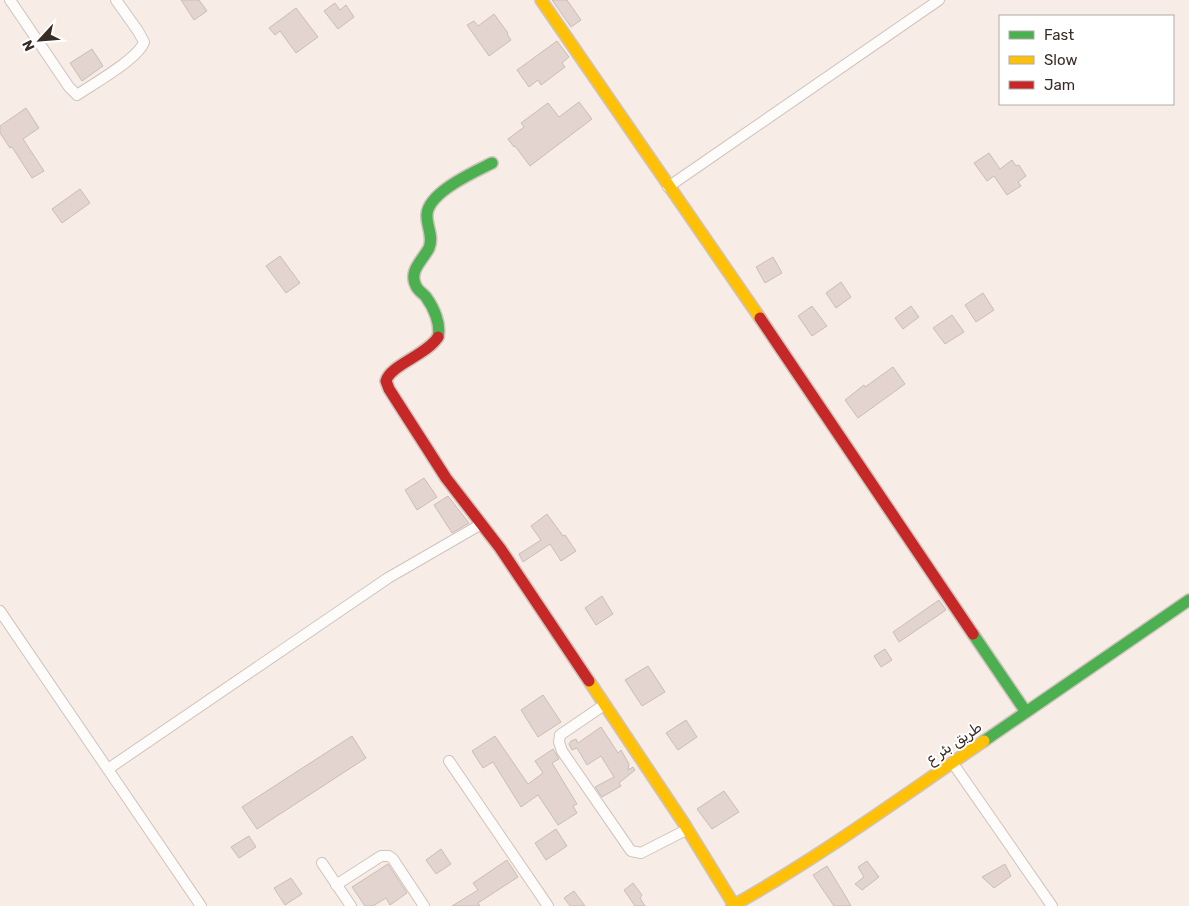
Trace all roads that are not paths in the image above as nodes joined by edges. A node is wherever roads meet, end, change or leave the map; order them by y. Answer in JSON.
{"nodes":[{"id":1,"x":10,"y":0,"type":"edge"},
{"id":2,"x":116,"y":0,"type":"edge"},
{"id":3,"x":541,"y":0,"type":"edge"},
{"id":4,"x":939,"y":0,"type":"edge"},
{"id":5,"x":492,"y":163,"type":"dead end"},
{"id":6,"x":668,"y":187,"type":"junction"},
{"id":7,"x":480,"y":522,"type":"junction"},
{"id":8,"x":1189,"y":600,"type":"edge"},
{"id":9,"x":0,"y":611,"type":"edge"},
{"id":10,"x":604,"y":706,"type":"junction"},
{"id":11,"x":1026,"y":712,"type":"junction"},
{"id":12,"x":450,"y":761,"type":"dead end"},
{"id":13,"x":952,"y":762,"type":"junction"},
{"id":14,"x":108,"y":769,"type":"junction"},
{"id":15,"x":688,"y":829,"type":"junction"},
{"id":16,"x":322,"y":863,"type":"dead end"},
{"id":17,"x":336,"y":884,"type":"junction"},
{"id":18,"x":733,"y":905,"type":"edge"},
{"id":19,"x":201,"y":906,"type":"edge"},
{"id":20,"x":351,"y":906,"type":"edge"},
{"id":21,"x":424,"y":906,"type":"edge"},
{"id":22,"x":548,"y":906,"type":"edge"},
{"id":23,"x":1052,"y":906,"type":"edge"}],
"edges":[{"from":1,"to":2,"type":"street"},
{"from":3,"to":6,"type":"street"},
{"from":4,"to":6,"type":"street"},
{"from":5,"to":7,"type":"street"},
{"from":6,"to":11,"type":"street"},
{"from":7,"to":10,"type":"street"},
{"from":7,"to":14,"type":"street"},
{"from":8,"to":11,"type":"street","name":"طريق بئر ع"},
{"from":9,"to":14,"type":"street"},
{"from":10,"to":15,"type":"street"},
{"from":10,"to":15,"type":"street"},
{"from":11,"to":13,"type":"street","name":"طريق بئر ع"},
{"from":12,"to":22,"type":"street"},
{"from":13,"to":18,"type":"street","name":"طريق بئر ع"},
{"from":13,"to":23,"type":"street"},
{"from":14,"to":19,"type":"street"},
{"from":15,"to":18,"type":"street"},
{"from":16,"to":17,"type":"street"},
{"from":17,"to":20,"type":"street"},
{"from":17,"to":21,"type":"street"}]}
